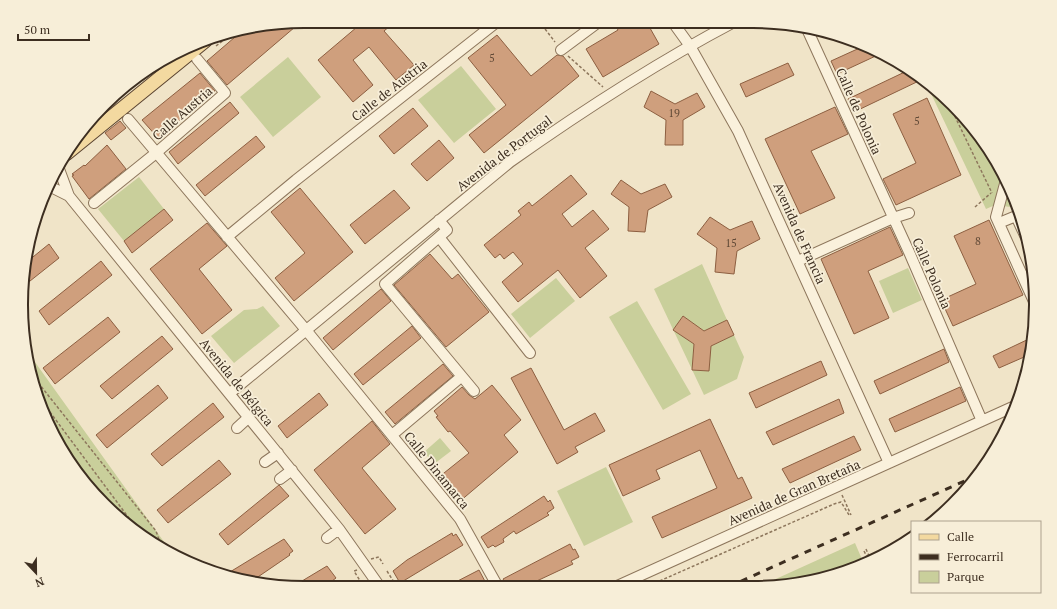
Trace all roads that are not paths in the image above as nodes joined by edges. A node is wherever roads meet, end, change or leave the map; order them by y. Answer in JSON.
{"nodes":[{"id":1,"x":489,"y":28,"type":"edge"},
{"id":2,"x":591,"y":28,"type":"edge"},
{"id":3,"x":676,"y":28,"type":"edge"},
{"id":4,"x":723,"y":28,"type":"edge"},
{"id":5,"x":809,"y":34,"type":"edge"},
{"id":6,"x":690,"y":46,"type":"junction"},
{"id":7,"x":561,"y":50,"type":"road end"},
{"id":8,"x":190,"y":53,"type":"edge"},
{"id":9,"x":197,"y":59,"type":"dead end"},
{"id":10,"x":128,"y":119,"type":"dead end"},
{"id":11,"x":81,"y":142,"type":"edge"},
{"id":12,"x":156,"y":153,"type":"junction"},
{"id":13,"x":61,"y":174,"type":"edge"},
{"id":14,"x":54,"y":188,"type":"edge"},
{"id":15,"x":1004,"y":190,"type":"edge"},
{"id":16,"x":69,"y":196,"type":"junction"},
{"id":17,"x":94,"y":203,"type":"dead end"},
{"id":18,"x":887,"y":204,"type":"joint"},
{"id":19,"x":909,"y":214,"type":"dead end"},
{"id":20,"x":1014,"y":216,"type":"edge"},
{"id":21,"x":893,"y":218,"type":"junction"},
{"id":22,"x":439,"y":220,"type":"junction"},
{"id":23,"x":998,"y":220,"type":"junction"},
{"id":24,"x":227,"y":237,"type":"junction"},
{"id":25,"x":439,"y":238,"type":"junction"},
{"id":26,"x":798,"y":261,"type":"junction"},
{"id":27,"x":1028,"y":288,"type":"edge"},
{"id":28,"x":306,"y":330,"type":"junction"},
{"id":29,"x":530,"y":353,"type":"dead end"},
{"id":30,"x":461,"y":377,"type":"junction"},
{"id":31,"x":474,"y":391,"type":"dead end"},
{"id":32,"x":230,"y":393,"type":"junction"},
{"id":33,"x":1008,"y":409,"type":"edge"},
{"id":34,"x":249,"y":417,"type":"junction"},
{"id":35,"x":982,"y":421,"type":"junction"},
{"id":36,"x":237,"y":428,"type":"dead end"},
{"id":37,"x":392,"y":435,"type":"junction"},
{"id":38,"x":278,"y":453,"type":"junction"},
{"id":39,"x":265,"y":462,"type":"dead end"},
{"id":40,"x":889,"y":463,"type":"junction"},
{"id":41,"x":292,"y":470,"type":"junction"},
{"id":42,"x":280,"y":480,"type":"dead end"},
{"id":43,"x":339,"y":528,"type":"junction"},
{"id":44,"x":327,"y":538,"type":"dead end"},
{"id":45,"x":376,"y":581,"type":"edge"},
{"id":46,"x":494,"y":581,"type":"edge"},
{"id":47,"x":628,"y":581,"type":"edge"}],
"edges":[{"from":1,"to":24,"type":"street","name":"Calle de Austria"},
{"from":2,"to":7,"type":"street"},
{"from":3,"to":6,"type":"street","name":"Avenida de Francia"},
{"from":4,"to":6,"type":"street","name":"Avenida de Portugal"},
{"from":5,"to":18,"type":"street","name":"Calle de Polonia"},
{"from":6,"to":22,"type":"street","name":"Avenida de Portugal"},
{"from":6,"to":26,"type":"street","name":"Avenida de Francia"},
{"from":8,"to":11,"type":"main road"},
{"from":9,"to":12,"type":"street","name":"Calle Austria"},
{"from":10,"to":12,"type":"street"},
{"from":12,"to":17,"type":"street","name":"Calle Austria"},
{"from":12,"to":24,"type":"street"},
{"from":13,"to":16,"type":"street"},
{"from":14,"to":16,"type":"street"},
{"from":15,"to":23,"type":"street"},
{"from":16,"to":32,"type":"street","name":"Avenida de Bélgica"},
{"from":18,"to":21,"type":"street","name":"Calle Polonia"},
{"from":19,"to":21,"type":"street"},
{"from":20,"to":23,"type":"street"},
{"from":21,"to":26,"type":"street"},
{"from":21,"to":35,"type":"street","name":"Calle Polonia"},
{"from":22,"to":25,"type":"street"},
{"from":22,"to":28,"type":"street","name":"Avenida de Portugal"},
{"from":23,"to":27,"type":"street"},
{"from":24,"to":28,"type":"street"},
{"from":25,"to":29,"type":"street"},
{"from":25,"to":30,"type":"street"},
{"from":26,"to":40,"type":"street","name":"Avenida de Francia"},
{"from":28,"to":32,"type":"street","name":"Avenida de Portugal"},
{"from":28,"to":37,"type":"street"},
{"from":30,"to":31,"type":"street"},
{"from":30,"to":37,"type":"street","name":"Calle Dinamarca"},
{"from":32,"to":34,"type":"street","name":"Avenida de Bélgica"},
{"from":33,"to":35,"type":"street","name":"Avenida de Gran Bretaña"},
{"from":34,"to":36,"type":"street"},
{"from":34,"to":38,"type":"street","name":"Avenida de Bélgica"},
{"from":35,"to":40,"type":"street","name":"Avenida de Gran Bretaña"},
{"from":37,"to":46,"type":"street","name":"Calle Dinamarca"},
{"from":38,"to":39,"type":"street"},
{"from":38,"to":41,"type":"street","name":"Avenida de Bélgica"},
{"from":40,"to":47,"type":"street","name":"Avenida de Gran Bretaña"},
{"from":41,"to":42,"type":"street"},
{"from":41,"to":43,"type":"street","name":"Avenida de Bélgica"},
{"from":43,"to":44,"type":"street"},
{"from":43,"to":45,"type":"street","name":"Avenida de Bélgica"}]}
